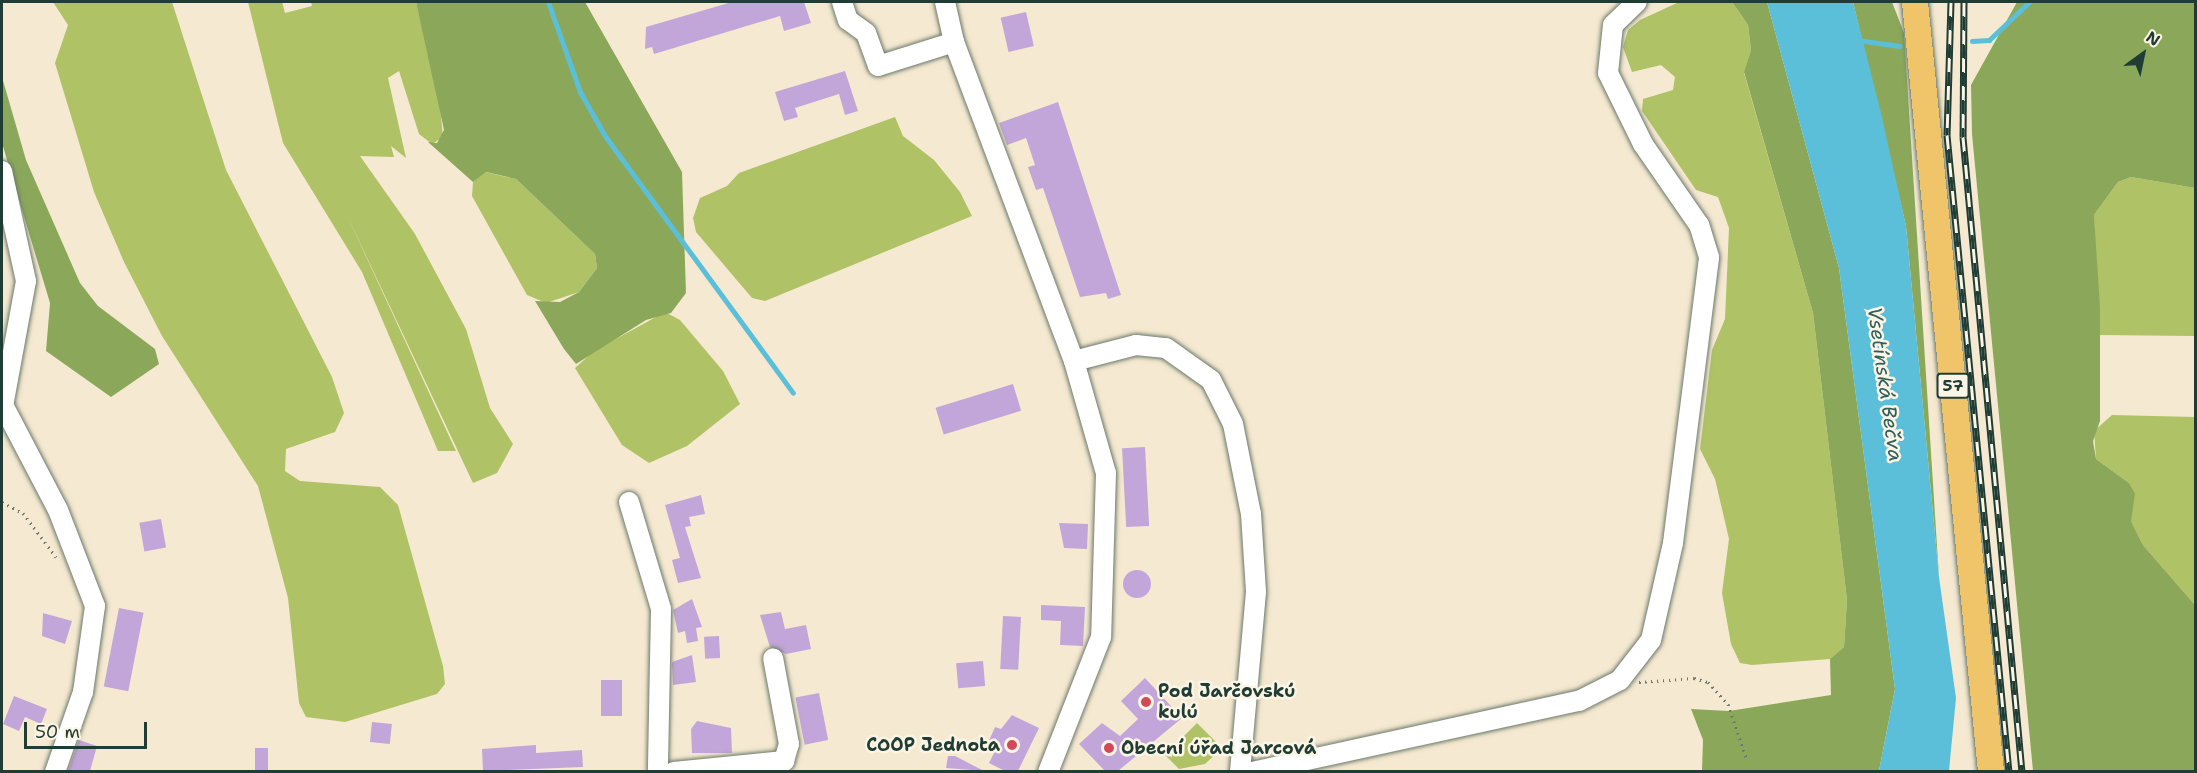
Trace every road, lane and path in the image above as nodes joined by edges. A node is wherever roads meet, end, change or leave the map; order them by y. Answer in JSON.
{"nodes":[{"id":1,"x":842,"y":2,"type":"edge"},
{"id":2,"x":945,"y":2,"type":"edge"},
{"id":3,"x":1637,"y":2,"type":"edge"},
{"id":4,"x":1915,"y":2,"type":"edge"},
{"id":5,"x":954,"y":42,"type":"junction"},
{"id":6,"x":2,"y":171,"type":"edge"},
{"id":7,"x":1074,"y":360,"type":"junction"},
{"id":8,"x":2,"y":404,"type":"edge"},
{"id":9,"x":2,"y":502,"type":"edge"},
{"id":10,"x":629,"y":502,"type":"dead end"},
{"id":11,"x":87,"y":576,"type":"junction"},
{"id":12,"x":773,"y":658,"type":"dead end"},
{"id":13,"x":1620,"y":680,"type":"junction"},
{"id":14,"x":1748,"y":760,"type":"dead end"},
{"id":15,"x":55,"y":771,"type":"edge"},
{"id":16,"x":658,"y":771,"type":"edge"},
{"id":17,"x":674,"y":771,"type":"edge"},
{"id":18,"x":1048,"y":771,"type":"edge"},
{"id":19,"x":1240,"y":771,"type":"edge"},
{"id":20,"x":1252,"y":771,"type":"edge"},
{"id":21,"x":1990,"y":771,"type":"edge"}],
"edges":[{"from":1,"to":5,"type":"street"},
{"from":2,"to":5,"type":"street"},
{"from":3,"to":13,"type":"street"},
{"from":4,"to":21,"type":"main road","number":"57"},
{"from":5,"to":7,"type":"street"},
{"from":6,"to":8,"type":"street"},
{"from":7,"to":18,"type":"street"},
{"from":7,"to":19,"type":"street"},
{"from":8,"to":11,"type":"street"},
{"from":9,"to":11,"type":"path"},
{"from":10,"to":16,"type":"street"},
{"from":11,"to":15,"type":"street"},
{"from":12,"to":17,"type":"street"},
{"from":13,"to":14,"type":"path"},
{"from":13,"to":20,"type":"street"}]}
